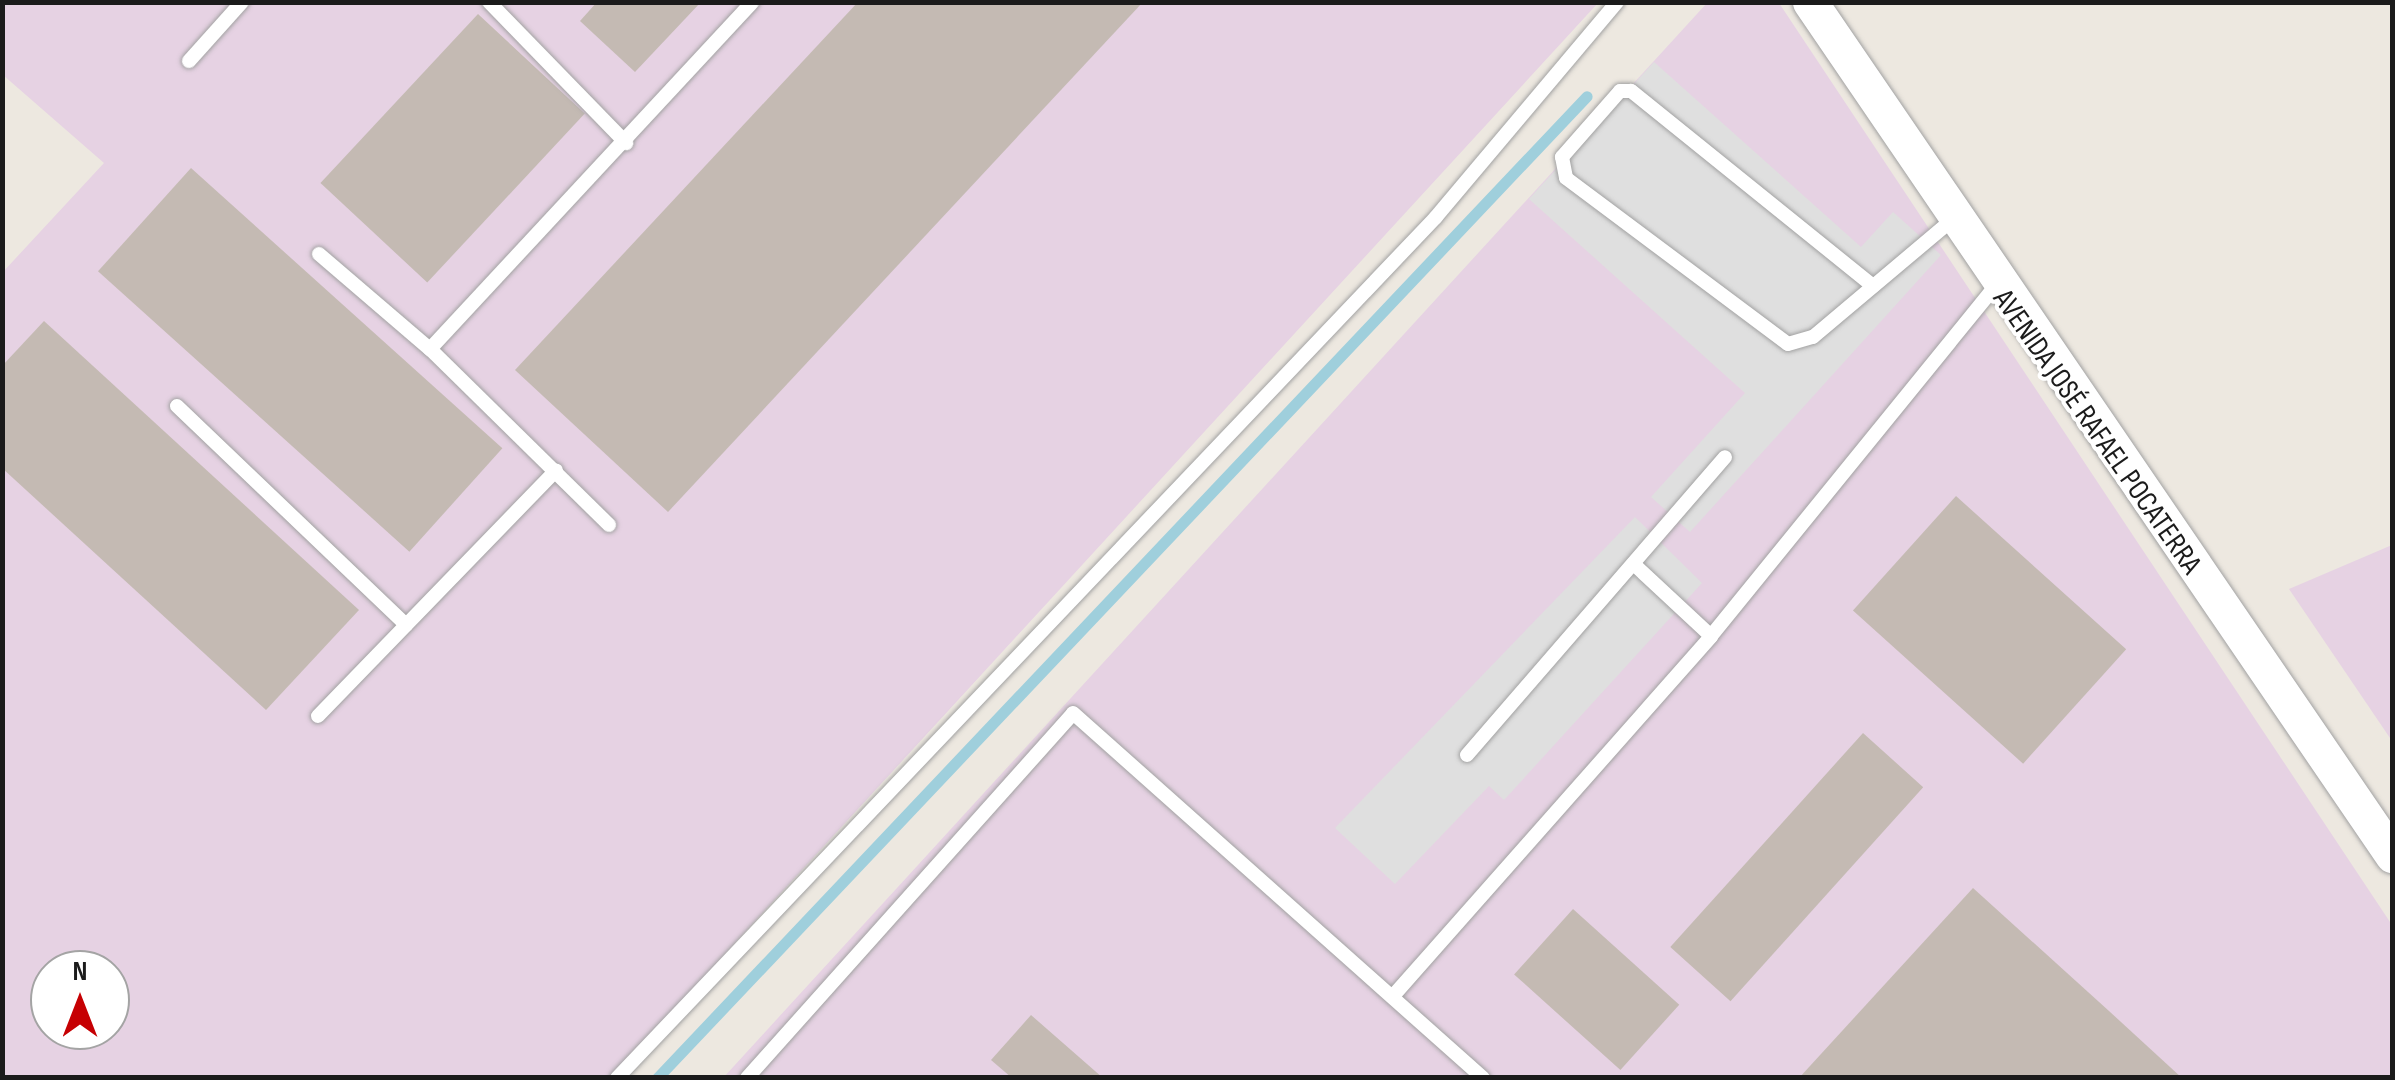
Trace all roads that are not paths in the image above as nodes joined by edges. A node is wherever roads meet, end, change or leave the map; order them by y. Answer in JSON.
{"nodes":[{"id":1,"x":242,"y":2,"type":"edge"},
{"id":2,"x":489,"y":2,"type":"edge"},
{"id":3,"x":752,"y":2,"type":"edge"},
{"id":4,"x":1617,"y":2,"type":"edge"},
{"id":5,"x":1810,"y":2,"type":"edge"},
{"id":6,"x":189,"y":61,"type":"dead end"},
{"id":7,"x":626,"y":143,"type":"junction"},
{"id":8,"x":1953,"y":218,"type":"junction"},
{"id":9,"x":319,"y":254,"type":"dead end"},
{"id":10,"x":1873,"y":286,"type":"junction"},
{"id":11,"x":1995,"y":286,"type":"junction"},
{"id":12,"x":430,"y":348,"type":"junction"},
{"id":13,"x":177,"y":406,"type":"dead end"},
{"id":14,"x":1726,"y":457,"type":"dead end"},
{"id":15,"x":556,"y":470,"type":"junction"},
{"id":16,"x":609,"y":525,"type":"dead end"},
{"id":17,"x":1638,"y":568,"type":"junction"},
{"id":18,"x":406,"y":625,"type":"junction"},
{"id":19,"x":1711,"y":636,"type":"junction"},
{"id":20,"x":318,"y":716,"type":"dead end"},
{"id":21,"x":1467,"y":755,"type":"dead end"},
{"id":22,"x":2392,"y":855,"type":"edge"},
{"id":23,"x":1392,"y":996,"type":"junction"},
{"id":24,"x":617,"y":1078,"type":"edge"},
{"id":25,"x":747,"y":1078,"type":"edge"},
{"id":26,"x":1482,"y":1078,"type":"edge"}],
"edges":[{"from":1,"to":6,"type":"lane"},
{"from":2,"to":7,"type":"lane"},
{"from":3,"to":7,"type":"lane"},
{"from":4,"to":24,"type":"lane"},
{"from":5,"to":8,"type":"street","name":"AVENIDA JOSÉ RAFAEL POCATERRA"},
{"from":7,"to":12,"type":"lane"},
{"from":8,"to":10,"type":"lane"},
{"from":8,"to":11,"type":"street","name":"AVENIDA JOSÉ RAFAEL POCATERRA"},
{"from":9,"to":12,"type":"lane"},
{"from":10,"to":10,"type":"lane"},
{"from":11,"to":19,"type":"lane"},
{"from":11,"to":22,"type":"street","name":"AVENIDA JOSÉ RAFAEL POCATERRA"},
{"from":12,"to":15,"type":"lane"},
{"from":13,"to":18,"type":"lane"},
{"from":14,"to":17,"type":"lane"},
{"from":15,"to":16,"type":"lane"},
{"from":15,"to":18,"type":"lane"},
{"from":17,"to":19,"type":"lane"},
{"from":17,"to":21,"type":"lane"},
{"from":18,"to":20,"type":"lane"},
{"from":19,"to":23,"type":"lane"},
{"from":23,"to":25,"type":"lane"},
{"from":23,"to":26,"type":"lane"}]}
